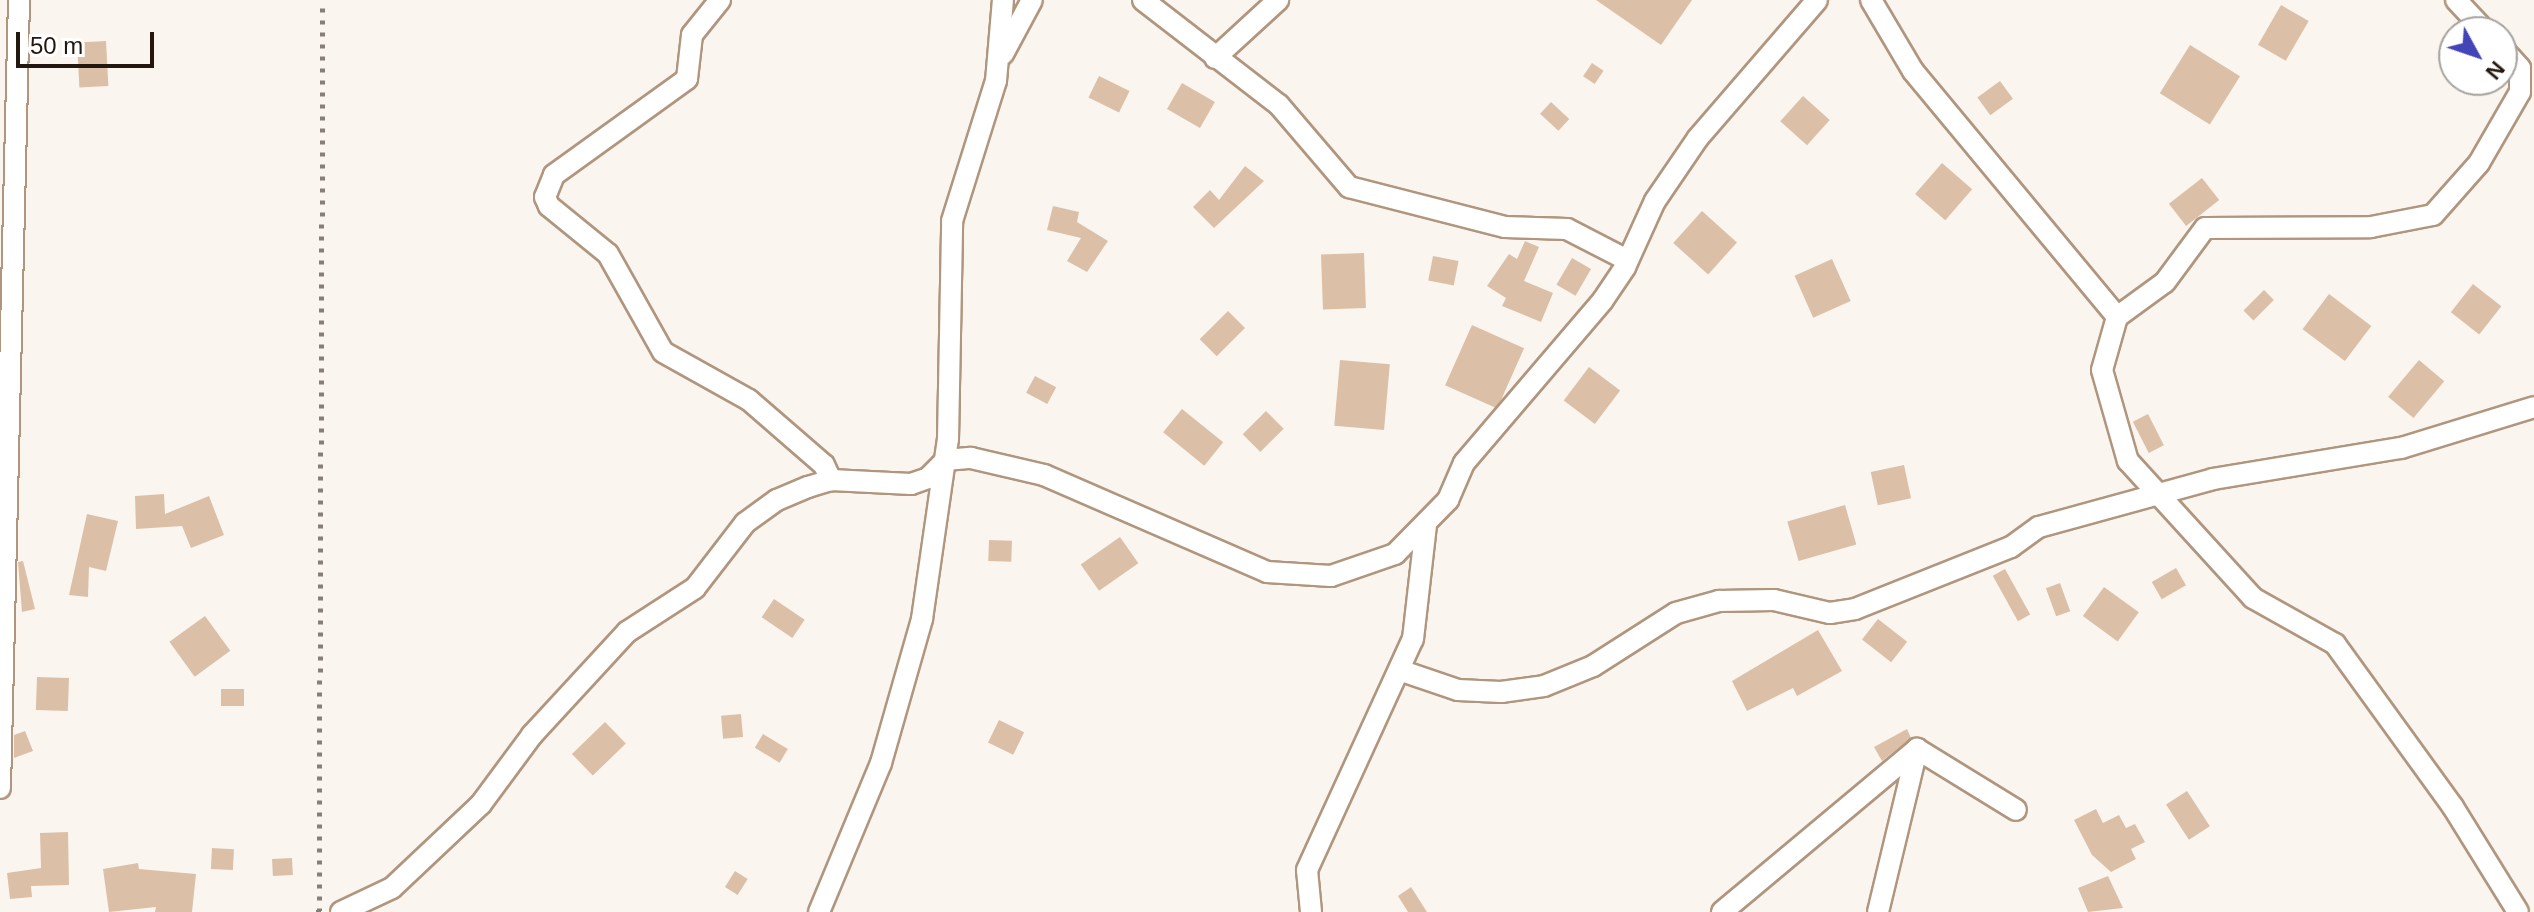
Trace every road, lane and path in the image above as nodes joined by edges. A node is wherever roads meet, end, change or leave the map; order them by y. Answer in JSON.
{"nodes":[{"id":1,"x":720,"y":0,"type":"edge"},
{"id":2,"x":1003,"y":0,"type":"edge"},
{"id":3,"x":1032,"y":0,"type":"edge"},
{"id":4,"x":1143,"y":0,"type":"edge"},
{"id":5,"x":1278,"y":0,"type":"edge"},
{"id":6,"x":1817,"y":0,"type":"edge"},
{"id":7,"x":1871,"y":0,"type":"edge"},
{"id":8,"x":2456,"y":0,"type":"edge"},
{"id":9,"x":18,"y":10,"type":"edge"},
{"id":10,"x":2471,"y":16,"type":"edge"},
{"id":11,"x":0,"y":33,"type":"edge"},
{"id":12,"x":1001,"y":58,"type":"junction"},
{"id":13,"x":1215,"y":58,"type":"junction"},
{"id":14,"x":2518,"y":66,"type":"edge"},
{"id":15,"x":2518,"y":95,"type":"edge"},
{"id":16,"x":2518,"y":96,"type":"edge"},
{"id":17,"x":1627,"y":260,"type":"junction"},
{"id":18,"x":2117,"y":317,"type":"junction"},
{"id":19,"x":2534,"y":407,"type":"edge"},
{"id":20,"x":946,"y":460,"type":"junction"},
{"id":21,"x":831,"y":480,"type":"junction"},
{"id":22,"x":2155,"y":497,"type":"junction"},
{"id":23,"x":1426,"y":525,"type":"junction"},
{"id":24,"x":1402,"y":671,"type":"junction"},
{"id":25,"x":1917,"y":749,"type":"junction"},
{"id":26,"x":0,"y":788,"type":"edge"},
{"id":27,"x":2016,"y":810,"type":"dead end"},
{"id":28,"x":341,"y":912,"type":"edge"},
{"id":29,"x":819,"y":912,"type":"edge"},
{"id":30,"x":1311,"y":912,"type":"edge"},
{"id":31,"x":1722,"y":912,"type":"edge"},
{"id":32,"x":1878,"y":912,"type":"edge"},
{"id":33,"x":2518,"y":912,"type":"edge"}],
"edges":[{"from":1,"to":21,"type":"street"},
{"from":2,"to":12,"type":"street"},
{"from":3,"to":12,"type":"street"},
{"from":4,"to":13,"type":"street"},
{"from":5,"to":13,"type":"street"},
{"from":6,"to":17,"type":"street"},
{"from":7,"to":18,"type":"street"},
{"from":8,"to":10,"type":"street"},
{"from":9,"to":11,"type":"street"},
{"from":9,"to":26,"type":"street"},
{"from":12,"to":20,"type":"street"},
{"from":13,"to":17,"type":"street"},
{"from":14,"to":15,"type":"street"},
{"from":16,"to":18,"type":"street"},
{"from":17,"to":23,"type":"street"},
{"from":18,"to":22,"type":"street"},
{"from":19,"to":22,"type":"street"},
{"from":20,"to":21,"type":"street"},
{"from":20,"to":23,"type":"street"},
{"from":20,"to":29,"type":"street"},
{"from":21,"to":28,"type":"street"},
{"from":22,"to":24,"type":"street"},
{"from":22,"to":33,"type":"street"},
{"from":23,"to":24,"type":"street"},
{"from":24,"to":30,"type":"street"},
{"from":25,"to":27,"type":"street"},
{"from":25,"to":31,"type":"street"},
{"from":25,"to":32,"type":"street"}]}
